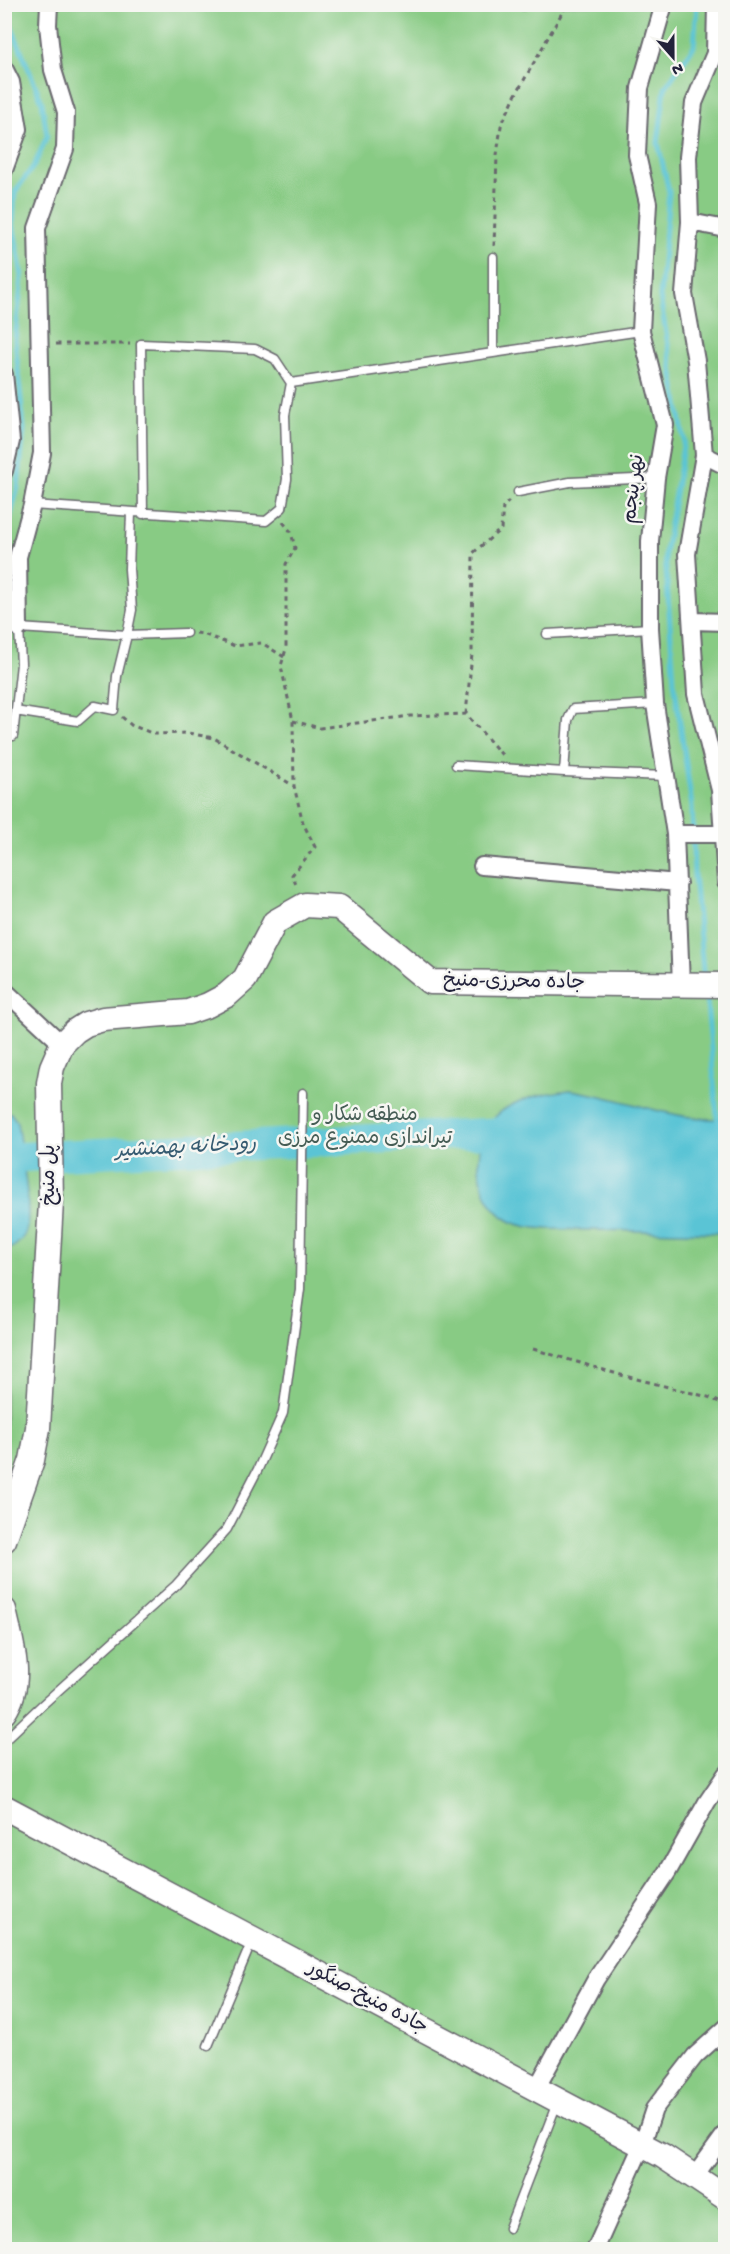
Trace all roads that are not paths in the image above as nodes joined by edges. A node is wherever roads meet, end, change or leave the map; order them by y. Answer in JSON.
{"nodes":[{"id":1,"x":49,"y":4,"type":"edge"},
{"id":2,"x":536,"y":4,"type":"edge"},
{"id":3,"x":716,"y":4,"type":"edge"},
{"id":4,"x":663,"y":5,"type":"edge"},
{"id":5,"x":522,"y":6,"type":"dead end"},
{"id":6,"x":4,"y":68,"type":"edge"},
{"id":7,"x":4,"y":170,"type":"edge"},
{"id":8,"x":690,"y":222,"type":"junction"},
{"id":9,"x":726,"y":229,"type":"edge"},
{"id":10,"x":493,"y":256,"type":"road end"},
{"id":11,"x":641,"y":331,"type":"junction"},
{"id":12,"x":493,"y":353,"type":"junction"},
{"id":13,"x":4,"y":374,"type":"edge"},
{"id":14,"x":291,"y":383,"type":"junction"},
{"id":15,"x":704,"y":455,"type":"junction"},
{"id":16,"x":726,"y":466,"type":"edge"},
{"id":17,"x":4,"y":471,"type":"edge"},
{"id":18,"x":656,"y":478,"type":"junction"},
{"id":19,"x":518,"y":492,"type":"road end"},
{"id":20,"x":32,"y":505,"type":"junction"},
{"id":21,"x":131,"y":513,"type":"junction"},
{"id":22,"x":143,"y":514,"type":"junction"},
{"id":23,"x":692,"y":621,"type":"junction"},
{"id":24,"x":726,"y":622,"type":"edge"},
{"id":25,"x":19,"y":628,"type":"junction"},
{"id":26,"x":650,"y":628,"type":"junction"},
{"id":27,"x":186,"y":633,"type":"road end"},
{"id":28,"x":547,"y":634,"type":"dead end"},
{"id":29,"x":127,"y":635,"type":"junction"},
{"id":30,"x":655,"y":704,"type":"junction"},
{"id":31,"x":15,"y":711,"type":"junction"},
{"id":32,"x":13,"y":736,"type":"road end"},
{"id":33,"x":456,"y":765,"type":"dead end"},
{"id":34,"x":564,"y":772,"type":"junction"},
{"id":35,"x":666,"y":776,"type":"junction"},
{"id":36,"x":679,"y":834,"type":"junction"},
{"id":37,"x":724,"y":834,"type":"edge"},
{"id":38,"x":482,"y":866,"type":"dead end"},
{"id":39,"x":726,"y":882,"type":"edge"},
{"id":40,"x":678,"y":884,"type":"junction"},
{"id":41,"x":686,"y":985,"type":"junction"},
{"id":42,"x":722,"y":985,"type":"edge"},
{"id":43,"x":4,"y":990,"type":"edge"},
{"id":44,"x":62,"y":1044,"type":"junction"},
{"id":45,"x":303,"y":1093,"type":"dead end"},
{"id":46,"x":4,"y":1540,"type":"edge"},
{"id":47,"x":4,"y":1610,"type":"edge"},
{"id":48,"x":4,"y":1712,"type":"edge"},
{"id":49,"x":4,"y":1740,"type":"edge"},
{"id":50,"x":726,"y":1774,"type":"edge"},
{"id":51,"x":4,"y":1807,"type":"edge"},
{"id":52,"x":253,"y":1939,"type":"junction"},
{"id":53,"x":726,"y":2028,"type":"edge"},
{"id":54,"x":208,"y":2046,"type":"dead end"},
{"id":55,"x":536,"y":2089,"type":"junction"},
{"id":56,"x":558,"y":2101,"type":"junction"},
{"id":57,"x":726,"y":2133,"type":"edge"},
{"id":58,"x":642,"y":2145,"type":"junction"},
{"id":59,"x":694,"y":2177,"type":"junction"},
{"id":60,"x":726,"y":2198,"type":"edge"},
{"id":61,"x":509,"y":2228,"type":"dead end"},
{"id":62,"x":595,"y":2250,"type":"edge"}],
"edges":[{"from":1,"to":20,"type":"street"},
{"from":2,"to":5,"type":"lane"},
{"from":3,"to":8,"type":"street"},
{"from":4,"to":11,"type":"street","name":"نهر پنجم"},
{"from":6,"to":7,"type":"street"},
{"from":8,"to":9,"type":"street"},
{"from":8,"to":15,"type":"street"},
{"from":10,"to":12,"type":"lane"},
{"from":11,"to":12,"type":"lane"},
{"from":11,"to":18,"type":"street","name":"نهر پنجم"},
{"from":12,"to":14,"type":"lane"},
{"from":13,"to":17,"type":"street"},
{"from":14,"to":22,"type":"lane"},
{"from":14,"to":22,"type":"lane"},
{"from":15,"to":16,"type":"street"},
{"from":15,"to":23,"type":"street"},
{"from":18,"to":19,"type":"lane"},
{"from":18,"to":26,"type":"street","name":"نهر پنجم"},
{"from":20,"to":21,"type":"lane"},
{"from":20,"to":25,"type":"street"},
{"from":21,"to":22,"type":"lane"},
{"from":21,"to":29,"type":"lane"},
{"from":23,"to":24,"type":"street"},
{"from":23,"to":37,"type":"street"},
{"from":25,"to":29,"type":"lane"},
{"from":25,"to":31,"type":"lane"},
{"from":26,"to":28,"type":"lane"},
{"from":26,"to":30,"type":"street","name":"نهر پنجم"},
{"from":27,"to":29,"type":"lane"},
{"from":29,"to":31,"type":"lane"},
{"from":30,"to":34,"type":"lane"},
{"from":30,"to":35,"type":"street","name":"نهر پنجم"},
{"from":31,"to":32,"type":"lane"},
{"from":33,"to":34,"type":"lane"},
{"from":34,"to":35,"type":"lane"},
{"from":35,"to":36,"type":"street","name":"نهر پنجم"},
{"from":36,"to":37,"type":"street"},
{"from":36,"to":40,"type":"street","name":"نهر پنجم"},
{"from":37,"to":39,"type":"street"},
{"from":38,"to":40,"type":"street"},
{"from":40,"to":41,"type":"street","name":"نهر پنجم"},
{"from":41,"to":42,"type":"main road","name":"جاده محرزی-منیخ"},
{"from":41,"to":44,"type":"main road","name":"جاده محرزی-منیخ"},
{"from":43,"to":44,"type":"street"},
{"from":44,"to":46,"type":"main road","name":"پل منیخ"},
{"from":45,"to":49,"type":"lane"},
{"from":47,"to":48,"type":"main road"},
{"from":50,"to":55,"type":"street"},
{"from":51,"to":52,"type":"main road","name":"جاده منیخ-صنگور"},
{"from":52,"to":54,"type":"lane"},
{"from":52,"to":55,"type":"main road","name":"جاده منیخ-صنگور"},
{"from":53,"to":58,"type":"street"},
{"from":55,"to":56,"type":"main road","name":"جاده منیخ-صنگور"},
{"from":56,"to":58,"type":"main road","name":"جاده منیخ-صنگور"},
{"from":56,"to":61,"type":"lane"},
{"from":57,"to":59,"type":"street"},
{"from":58,"to":59,"type":"main road","name":"جاده منیخ-صنگور"},
{"from":58,"to":62,"type":"street"},
{"from":59,"to":60,"type":"main road","name":"جاده منیخ-صنگور"}]}
